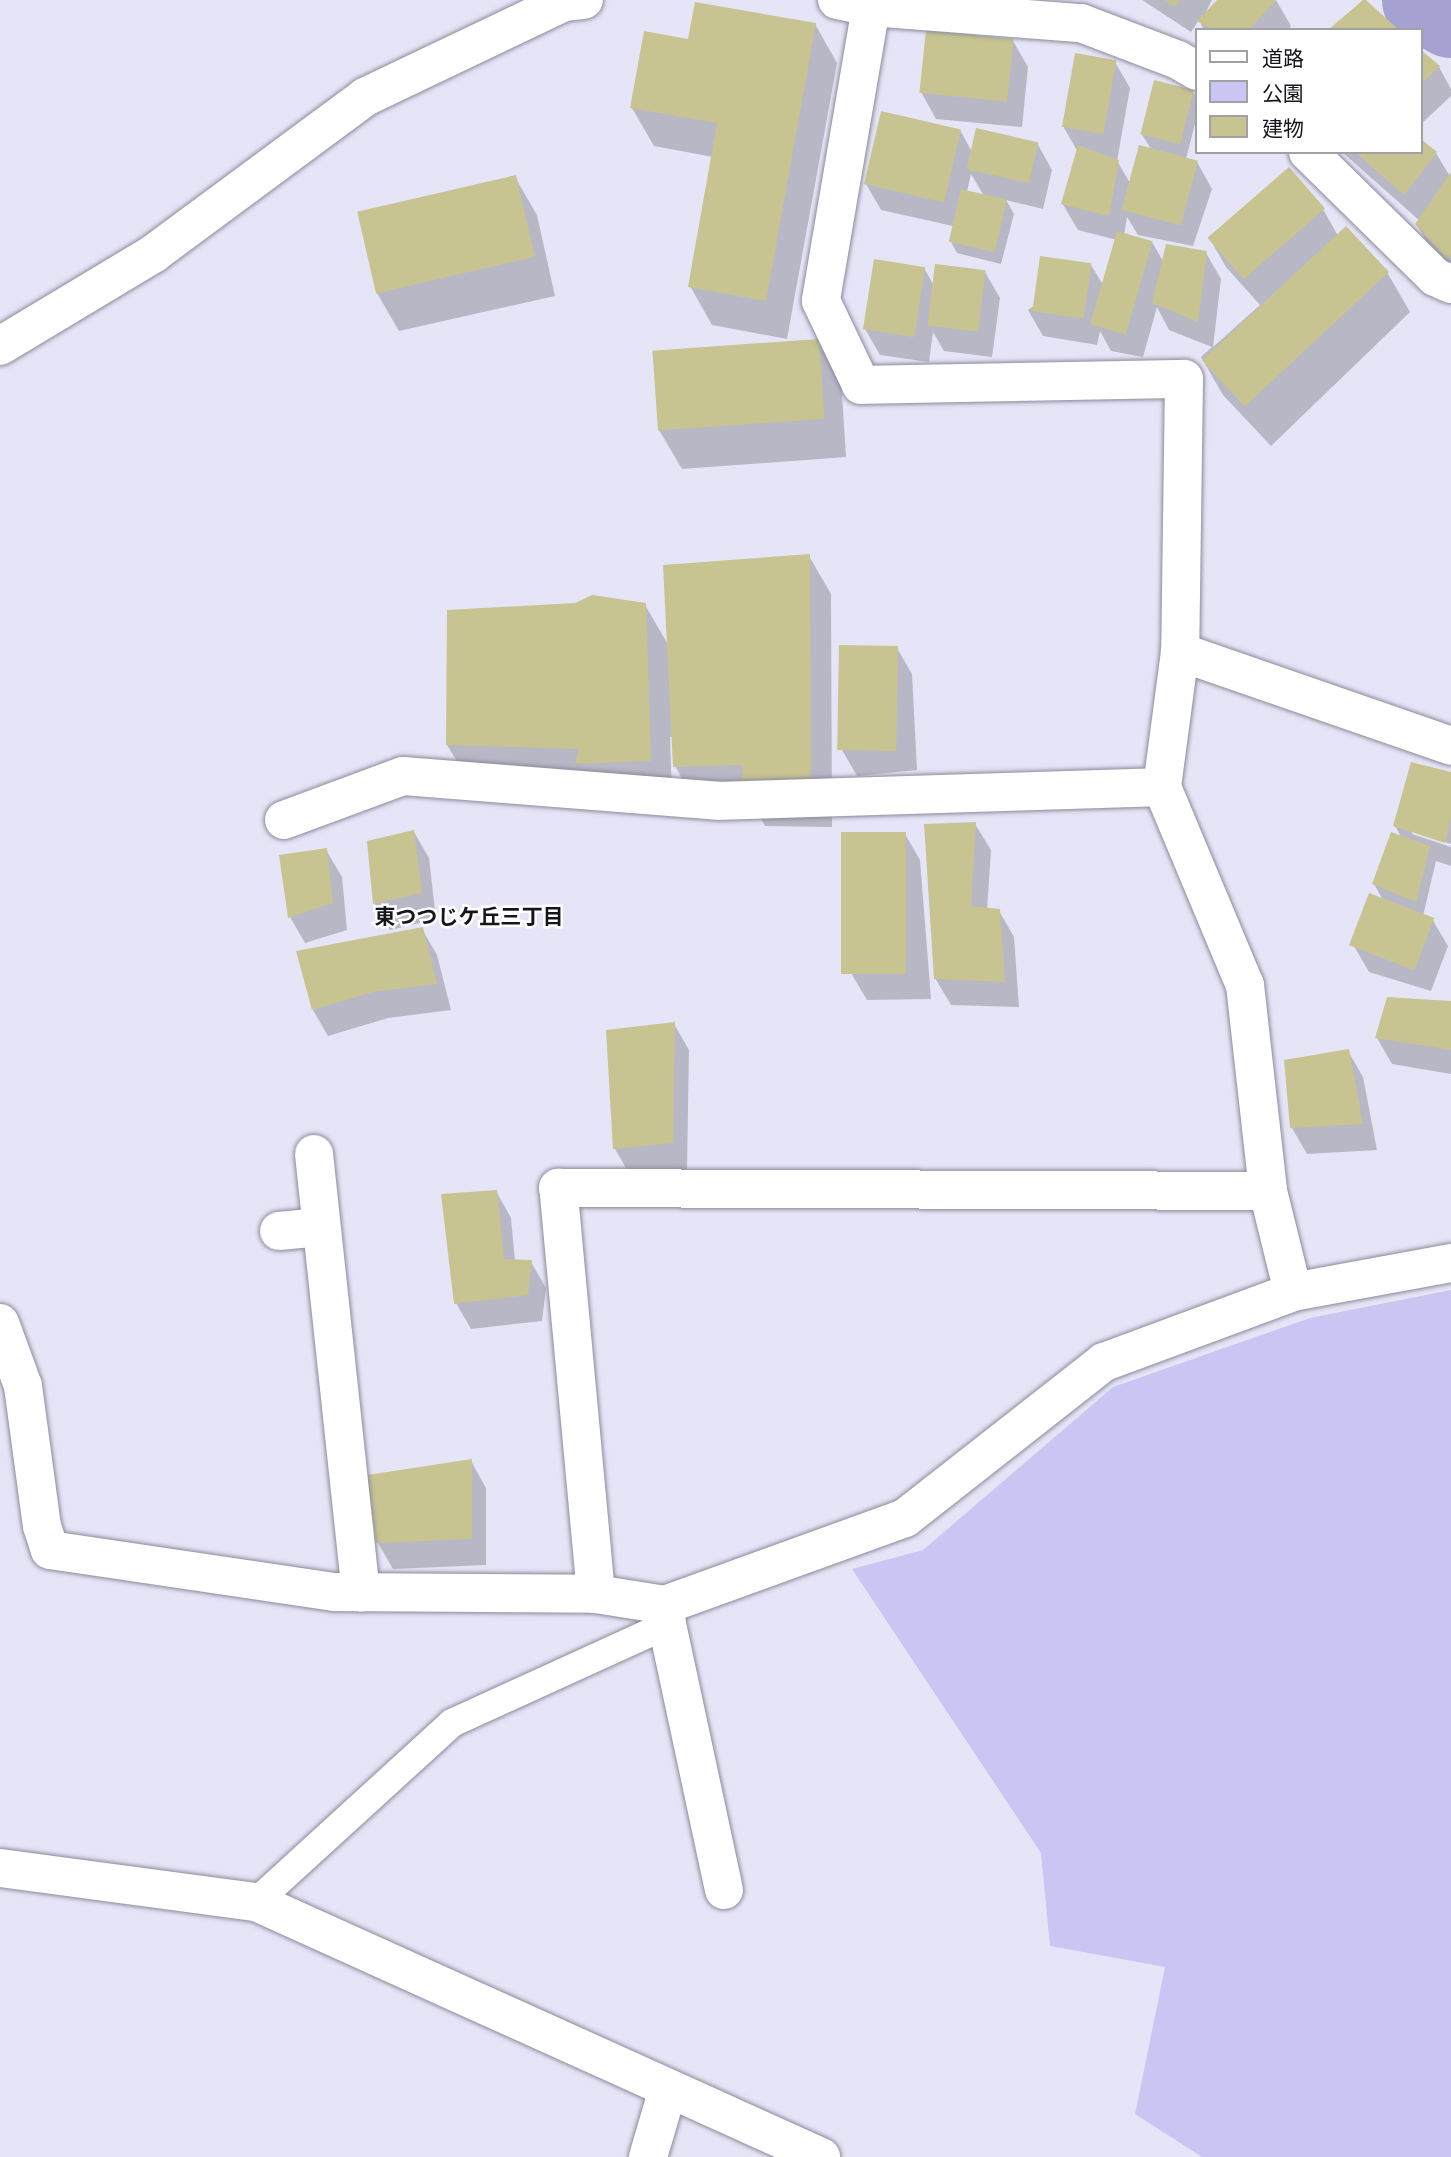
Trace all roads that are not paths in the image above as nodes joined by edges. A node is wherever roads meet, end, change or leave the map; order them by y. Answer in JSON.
{"nodes":[{"id":1,"x":584,"y":0,"type":"edge"},
{"id":2,"x":854,"y":4,"type":"edge"},
{"id":3,"x":1196,"y":70,"type":"edge"},
{"id":4,"x":1310,"y":154,"type":"edge"},
{"id":5,"x":1451,"y":285,"type":"edge"},
{"id":6,"x":0,"y":346,"type":"edge"},
{"id":7,"x":1180,"y":652,"type":"junction"},
{"id":8,"x":1451,"y":746,"type":"edge"},
{"id":9,"x":1163,"y":787,"type":"junction"},
{"id":10,"x":284,"y":821,"type":"dead end"},
{"id":11,"x":314,"y":1154,"type":"dead end"},
{"id":12,"x":1268,"y":1191,"type":"junction"},
{"id":13,"x":321,"y":1227,"type":"junction"},
{"id":14,"x":279,"y":1231,"type":"dead end"},
{"id":15,"x":1451,"y":1263,"type":"edge"},
{"id":16,"x":1293,"y":1292,"type":"junction"},
{"id":17,"x":0,"y":1323,"type":"edge"},
{"id":18,"x":361,"y":1592,"type":"junction"},
{"id":19,"x":596,"y":1594,"type":"junction"},
{"id":20,"x":666,"y":1615,"type":"junction"},
{"id":21,"x":0,"y":1868,"type":"edge"},
{"id":22,"x":724,"y":1890,"type":"dead end"},
{"id":23,"x":256,"y":1902,"type":"junction"},
{"id":24,"x":668,"y":2090,"type":"junction"},
{"id":25,"x":648,"y":2157,"type":"edge"},
{"id":26,"x":821,"y":2157,"type":"edge"}],
"edges":[{"from":1,"to":6,"type":"street"},
{"from":2,"to":3,"type":"street"},
{"from":2,"to":7,"type":"street"},
{"from":4,"to":5,"type":"street"},
{"from":7,"to":8,"type":"street"},
{"from":7,"to":9,"type":"street"},
{"from":9,"to":10,"type":"street"},
{"from":9,"to":12,"type":"street"},
{"from":11,"to":13,"type":"street"},
{"from":12,"to":16,"type":"street"},
{"from":12,"to":19,"type":"street"},
{"from":13,"to":14,"type":"street"},
{"from":13,"to":18,"type":"street"},
{"from":15,"to":16,"type":"street"},
{"from":16,"to":20,"type":"street"},
{"from":17,"to":18,"type":"street"},
{"from":18,"to":19,"type":"street"},
{"from":19,"to":20,"type":"street"},
{"from":20,"to":22,"type":"street"},
{"from":20,"to":23,"type":"lane"},
{"from":21,"to":23,"type":"street"},
{"from":23,"to":24,"type":"street"},
{"from":24,"to":25,"type":"street"},
{"from":24,"to":26,"type":"street"}]}
